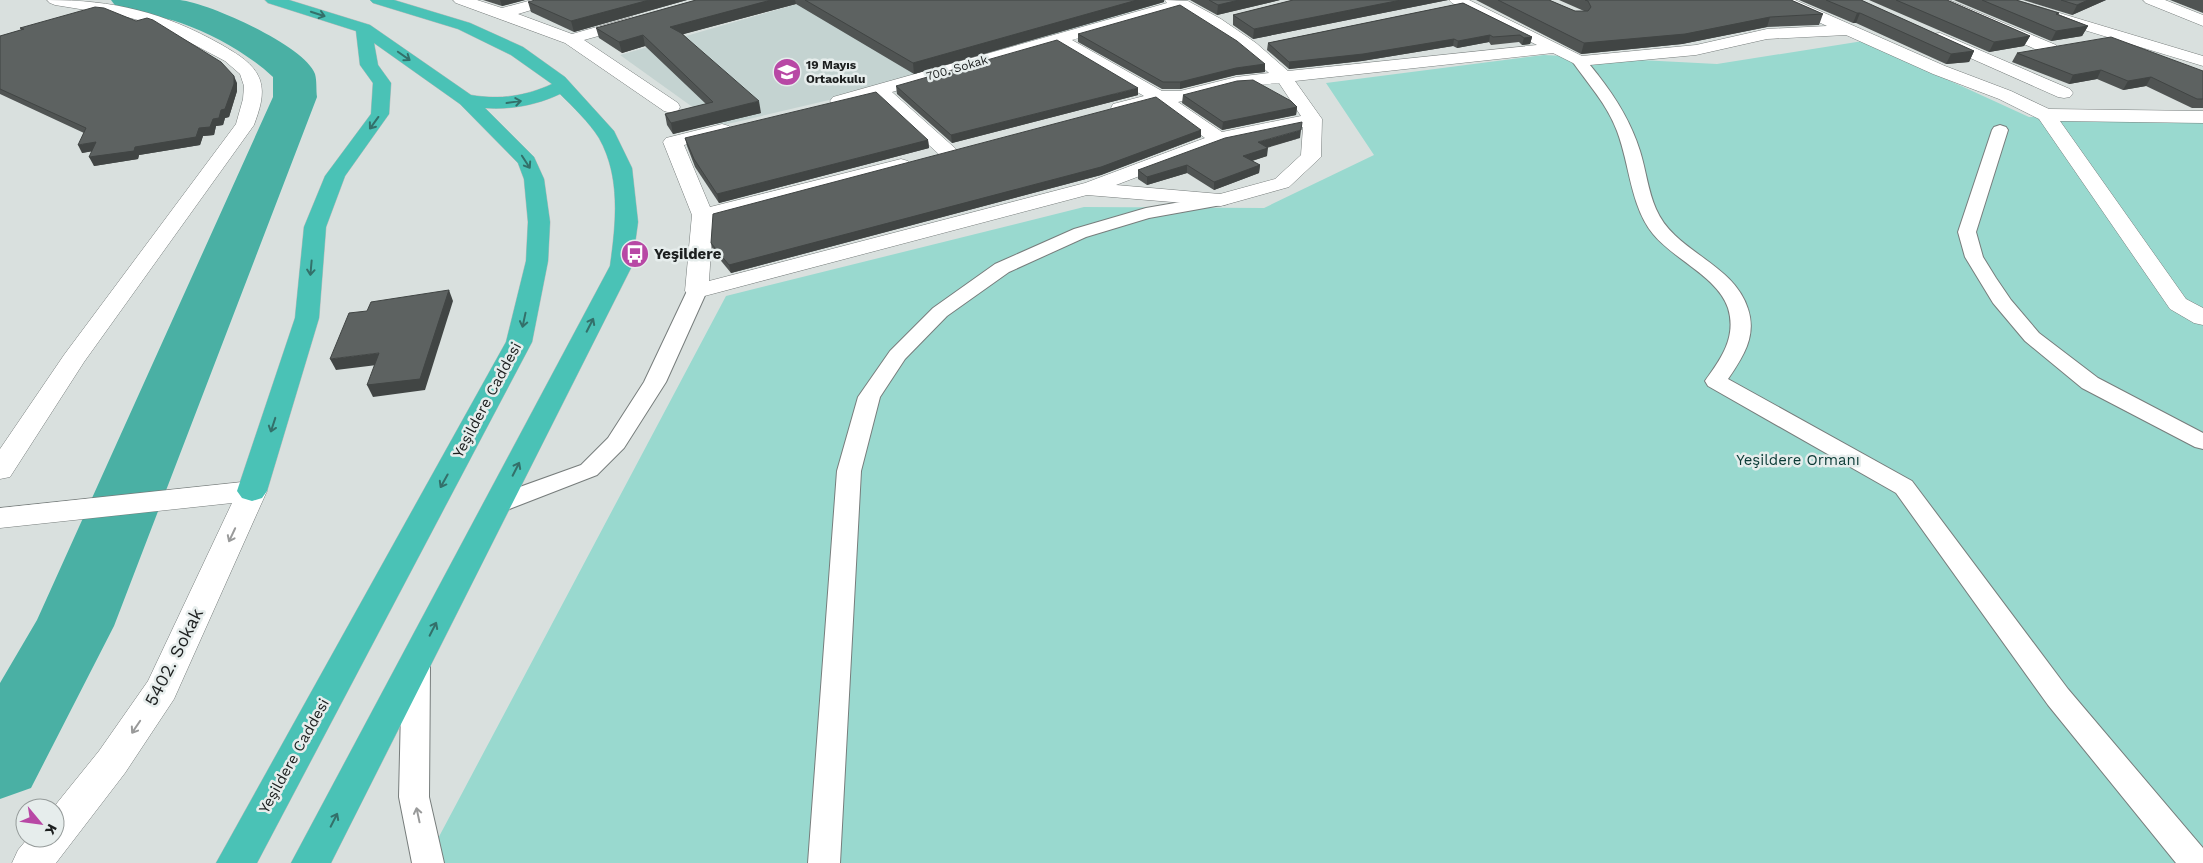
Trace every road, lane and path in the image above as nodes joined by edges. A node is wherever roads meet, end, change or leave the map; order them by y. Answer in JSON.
{"nodes":[{"id":1,"x":55,"y":0,"type":"edge"},
{"id":2,"x":273,"y":0,"type":"edge"},
{"id":3,"x":378,"y":0,"type":"edge"},
{"id":4,"x":461,"y":0,"type":"edge"},
{"id":5,"x":550,"y":0,"type":"edge"},
{"id":6,"x":1782,"y":0,"type":"edge"},
{"id":7,"x":1936,"y":0,"type":"edge"},
{"id":8,"x":2151,"y":0,"type":"edge"},
{"id":9,"x":2006,"y":1,"type":"edge"},
{"id":10,"x":1177,"y":2,"type":"edge"},
{"id":11,"x":1457,"y":4,"type":"edge"},
{"id":12,"x":502,"y":12,"type":"junction"},
{"id":13,"x":645,"y":18,"type":"edge"},
{"id":14,"x":2203,"y":21,"type":"edge"},
{"id":15,"x":364,"y":28,"type":"junction"},
{"id":16,"x":1851,"y":30,"type":"junction"},
{"id":17,"x":1927,"y":32,"type":"edge"},
{"id":18,"x":2124,"y":36,"type":"junction"},
{"id":19,"x":571,"y":39,"type":"junction"},
{"id":20,"x":1058,"y":39,"type":"junction"},
{"id":21,"x":2087,"y":43,"type":"edge"},
{"id":22,"x":2069,"y":46,"type":"edge"},
{"id":23,"x":1556,"y":48,"type":"junction"},
{"id":24,"x":2050,"y":49,"type":"junction"},
{"id":25,"x":1988,"y":60,"type":"junction"},
{"id":26,"x":2203,"y":61,"type":"edge"},
{"id":27,"x":1579,"y":62,"type":"junction"},
{"id":28,"x":1939,"y":70,"type":"junction"},
{"id":29,"x":1284,"y":76,"type":"junction"},
{"id":30,"x":562,"y":86,"type":"junction"},
{"id":31,"x":880,"y":91,"type":"junction"},
{"id":32,"x":2064,"y":93,"type":"dead end"},
{"id":33,"x":1159,"y":97,"type":"junction"},
{"id":34,"x":466,"y":100,"type":"junction"},
{"id":35,"x":822,"y":106,"type":"edge"},
{"id":36,"x":1101,"y":112,"type":"edge"},
{"id":37,"x":2046,"y":115,"type":"junction"},
{"id":38,"x":2203,"y":117,"type":"edge"},
{"id":39,"x":1314,"y":119,"type":"junction"},
{"id":40,"x":736,"y":127,"type":"edge"},
{"id":41,"x":2000,"y":130,"type":"dead end"},
{"id":42,"x":707,"y":134,"type":"junction"},
{"id":43,"x":1219,"y":139,"type":"junction"},
{"id":44,"x":968,"y":148,"type":"edge"},
{"id":45,"x":948,"y":153,"type":"junction"},
{"id":46,"x":1087,"y":189,"type":"junction"},
{"id":47,"x":1221,"y":200,"type":"junction"},
{"id":48,"x":703,"y":215,"type":"junction"},
{"id":49,"x":697,"y":291,"type":"junction"},
{"id":50,"x":2203,"y":318,"type":"edge"},
{"id":51,"x":2203,"y":442,"type":"edge"},
{"id":52,"x":0,"y":470,"type":"edge"},
{"id":53,"x":252,"y":491,"type":"junction"},
{"id":54,"x":498,"y":504,"type":"junction"},
{"id":55,"x":5,"y":518,"type":"edge"},
{"id":56,"x":416,"y":661,"type":"junction"},
{"id":57,"x":65,"y":821,"type":"edge"},
{"id":58,"x":44,"y":848,"type":"edge"},
{"id":59,"x":32,"y":863,"type":"edge"},
{"id":60,"x":236,"y":863,"type":"edge"},
{"id":61,"x":312,"y":863,"type":"edge"},
{"id":62,"x":428,"y":863,"type":"edge"},
{"id":63,"x":824,"y":863,"type":"edge"},
{"id":64,"x":2198,"y":863,"type":"edge"}],
"edges":[{"from":1,"to":52,"type":"street"},
{"from":2,"to":15,"type":"highway","name":"Yeşildere Caddesi","one_way":true},
{"from":3,"to":30,"type":"highway"},
{"from":4,"to":12,"type":"street"},
{"from":5,"to":12,"type":"street"},
{"from":6,"to":16,"type":"street"},
{"from":7,"to":24,"type":"street"},
{"from":8,"to":14,"type":"street"},
{"from":9,"to":18,"type":"street"},
{"from":10,"to":20,"type":"street","name":"700. Sokak"},
{"from":10,"to":29,"type":"street"},
{"from":11,"to":23,"type":"street"},
{"from":12,"to":19,"type":"street"},
{"from":13,"to":19,"type":"street"},
{"from":15,"to":34,"type":"highway","name":"Yeşildere Caddesi","one_way":true},
{"from":15,"to":53,"type":"highway","one_way":true},
{"from":16,"to":27,"type":"street"},
{"from":16,"to":28,"type":"street"},
{"from":17,"to":25,"type":"street"},
{"from":18,"to":21,"type":"street"},
{"from":18,"to":26,"type":"street"},
{"from":19,"to":42,"type":"street"},
{"from":20,"to":31,"type":"street","name":"700. Sokak"},
{"from":20,"to":33,"type":"street"},
{"from":22,"to":24,"type":"street"},
{"from":23,"to":27,"type":"street"},
{"from":23,"to":29,"type":"street"},
{"from":24,"to":25,"type":"street"},
{"from":25,"to":28,"type":"street"},
{"from":25,"to":32,"type":"street"},
{"from":27,"to":64,"type":"lane"},
{"from":28,"to":37,"type":"street"},
{"from":29,"to":33,"type":"street"},
{"from":29,"to":39,"type":"street"},
{"from":34,"to":30,"type":"highway","one_way":true},
{"from":54,"to":30,"type":"highway","one_way":true},
{"from":31,"to":35,"type":"street","name":"700. Sokak"},
{"from":31,"to":45,"type":"street"},
{"from":33,"to":36,"type":"street"},
{"from":33,"to":43,"type":"street"},
{"from":34,"to":60,"type":"highway","name":"Yeşildere Caddesi","one_way":true},
{"from":37,"to":38,"type":"street"},
{"from":37,"to":50,"type":"street"},
{"from":39,"to":43,"type":"street"},
{"from":39,"to":47,"type":"street"},
{"from":40,"to":42,"type":"street"},
{"from":41,"to":51,"type":"lane"},
{"from":42,"to":48,"type":"street"},
{"from":43,"to":46,"type":"street"},
{"from":44,"to":45,"type":"street"},
{"from":45,"to":48,"type":"street"},
{"from":46,"to":47,"type":"street"},
{"from":46,"to":49,"type":"street"},
{"from":47,"to":63,"type":"lane"},
{"from":48,"to":49,"type":"street"},
{"from":49,"to":54,"type":"lane"},
{"from":53,"to":55,"type":"street"},
{"from":53,"to":57,"type":"street","name":"5402. Sokak","one_way":true},
{"from":56,"to":54,"type":"highway","one_way":true},
{"from":61,"to":56,"type":"highway","one_way":true},
{"from":62,"to":56,"type":"lane","one_way":true},
{"from":58,"to":59,"type":"street"}]}
